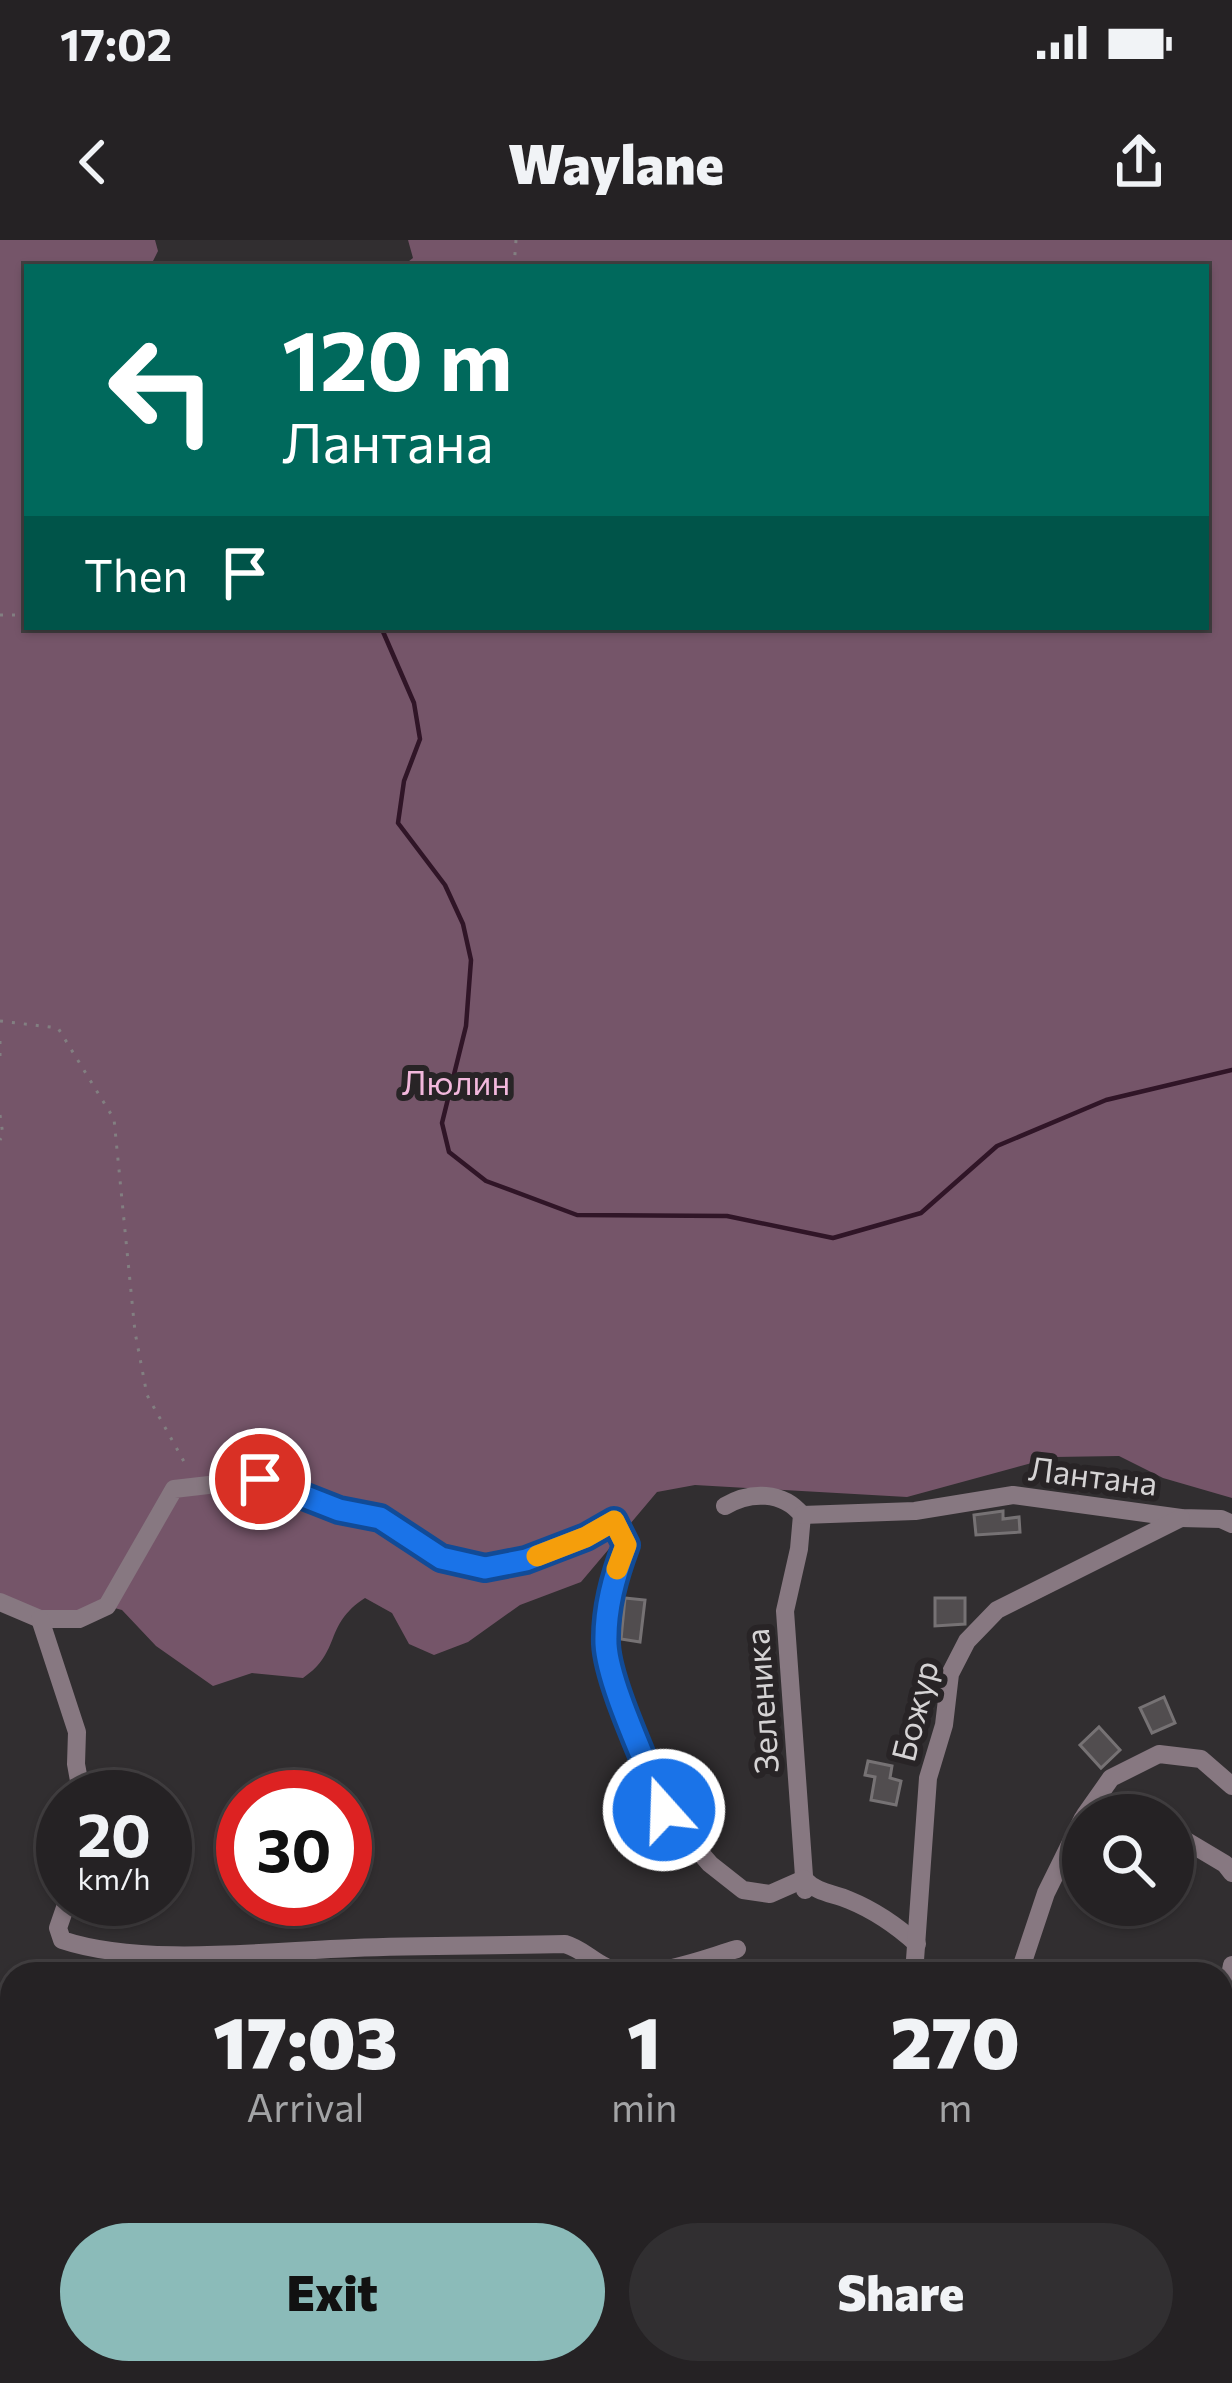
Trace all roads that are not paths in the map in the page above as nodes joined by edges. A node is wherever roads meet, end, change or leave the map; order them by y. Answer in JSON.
{"nodes":[{"id":1,"x":192,"y":1475,"type":"road end"},
{"id":2,"x":174,"y":1489,"type":"junction"},
{"id":3,"x":725,"y":1506,"type":"dead end"},
{"id":4,"x":802,"y":1515,"type":"junction"},
{"id":5,"x":1180,"y":1518,"type":"junction"},
{"id":6,"x":1232,"y":1524,"type":"edge"},
{"id":7,"x":0,"y":1602,"type":"edge"},
{"id":8,"x":40,"y":1619,"type":"junction"},
{"id":9,"x":77,"y":1770,"type":"edge"},
{"id":10,"x":1232,"y":1786,"type":"edge"},
{"id":11,"x":1100,"y":1794,"type":"edge"},
{"id":12,"x":1194,"y":1846,"type":"edge"},
{"id":13,"x":1062,"y":1861,"type":"edge"},
{"id":14,"x":1232,"y":1873,"type":"edge"},
{"id":15,"x":805,"y":1889,"type":"junction"},
{"id":16,"x":59,"y":1926,"type":"edge"},
{"id":17,"x":917,"y":1944,"type":"junction"},
{"id":18,"x":737,"y":1949,"type":"dead end"},
{"id":19,"x":599,"y":1962,"type":"edge"},
{"id":20,"x":689,"y":1962,"type":"edge"},
{"id":21,"x":915,"y":1962,"type":"edge"},
{"id":22,"x":1023,"y":1962,"type":"edge"}],
"edges":[{"from":1,"to":2,"type":"street"},
{"from":2,"to":8,"type":"street"},
{"from":2,"to":15,"type":"street"},
{"from":3,"to":4,"type":"street"},
{"from":4,"to":5,"type":"street","name":"Лантана"},
{"from":4,"to":15,"type":"street","name":"Зеленика"},
{"from":5,"to":6,"type":"street","name":"Лантана"},
{"from":5,"to":17,"type":"street","name":"Божур"},
{"from":7,"to":8,"type":"street"},
{"from":8,"to":9,"type":"street"},
{"from":10,"to":11,"type":"street"},
{"from":12,"to":14,"type":"street"},
{"from":13,"to":22,"type":"street"},
{"from":15,"to":17,"type":"street"},
{"from":16,"to":19,"type":"street"},
{"from":17,"to":21,"type":"street","name":"Божур"},
{"from":18,"to":20,"type":"street"}]}
